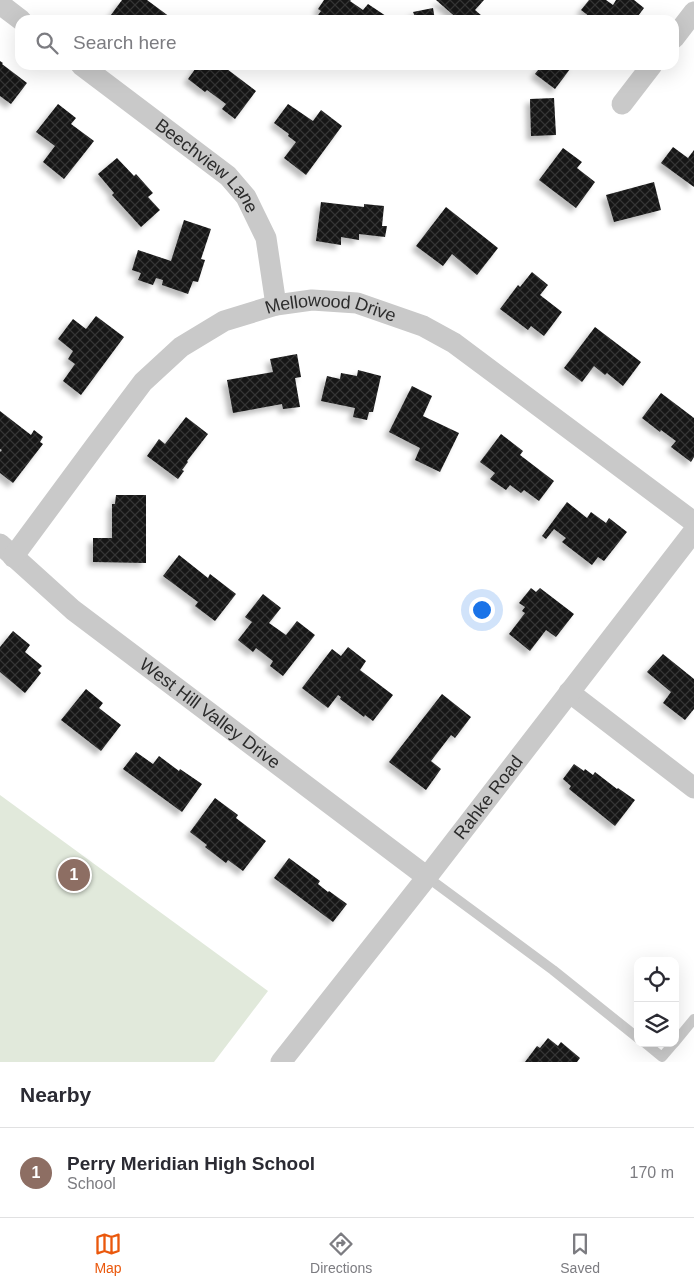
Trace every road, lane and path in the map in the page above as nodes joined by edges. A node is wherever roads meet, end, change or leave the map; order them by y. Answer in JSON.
{"nodes":[{"id":1,"x":0,"y":4,"type":"edge"},
{"id":2,"x":694,"y":12,"type":"edge"},
{"id":3,"x":15,"y":15,"type":"edge"},
{"id":4,"x":679,"y":32,"type":"edge"},
{"id":5,"x":88,"y":70,"type":"edge"},
{"id":6,"x":648,"y":70,"type":"edge"},
{"id":7,"x":622,"y":104,"type":"dead end"},
{"id":8,"x":276,"y":304,"type":"junction"},
{"id":9,"x":694,"y":522,"type":"edge"},
{"id":10,"x":694,"y":531,"type":"edge"},
{"id":11,"x":7,"y":551,"type":"edge"},
{"id":12,"x":569,"y":692,"type":"junction"},
{"id":13,"x":694,"y":788,"type":"edge"},
{"id":14,"x":426,"y":877,"type":"junction"},
{"id":15,"x":694,"y":1019,"type":"edge"},
{"id":16,"x":634,"y":1035,"type":"edge"},
{"id":17,"x":679,"y":1037,"type":"edge"},
{"id":18,"x":650,"y":1047,"type":"edge"},
{"id":19,"x":671,"y":1047,"type":"edge"},
{"id":20,"x":281,"y":1062,"type":"edge"}],
"edges":[{"from":1,"to":3,"type":"street"},
{"from":2,"to":4,"type":"street"},
{"from":5,"to":8,"type":"street","name":"Beechview Lane"},
{"from":6,"to":7,"type":"street"},
{"from":8,"to":9,"type":"street","name":"Mellowood Drive"},
{"from":8,"to":11,"type":"street","name":"Mellowood Drive"},
{"from":10,"to":12,"type":"street","name":"Rahke Road"},
{"from":11,"to":14,"type":"street","name":"West Hill Valley Drive"},
{"from":12,"to":13,"type":"street"},
{"from":12,"to":14,"type":"street","name":"Rahke Road"},
{"from":14,"to":16,"type":"lane"},
{"from":14,"to":20,"type":"street","name":"Rahke Road"},
{"from":15,"to":17,"type":"lane"},
{"from":18,"to":19,"type":"lane"}]}
